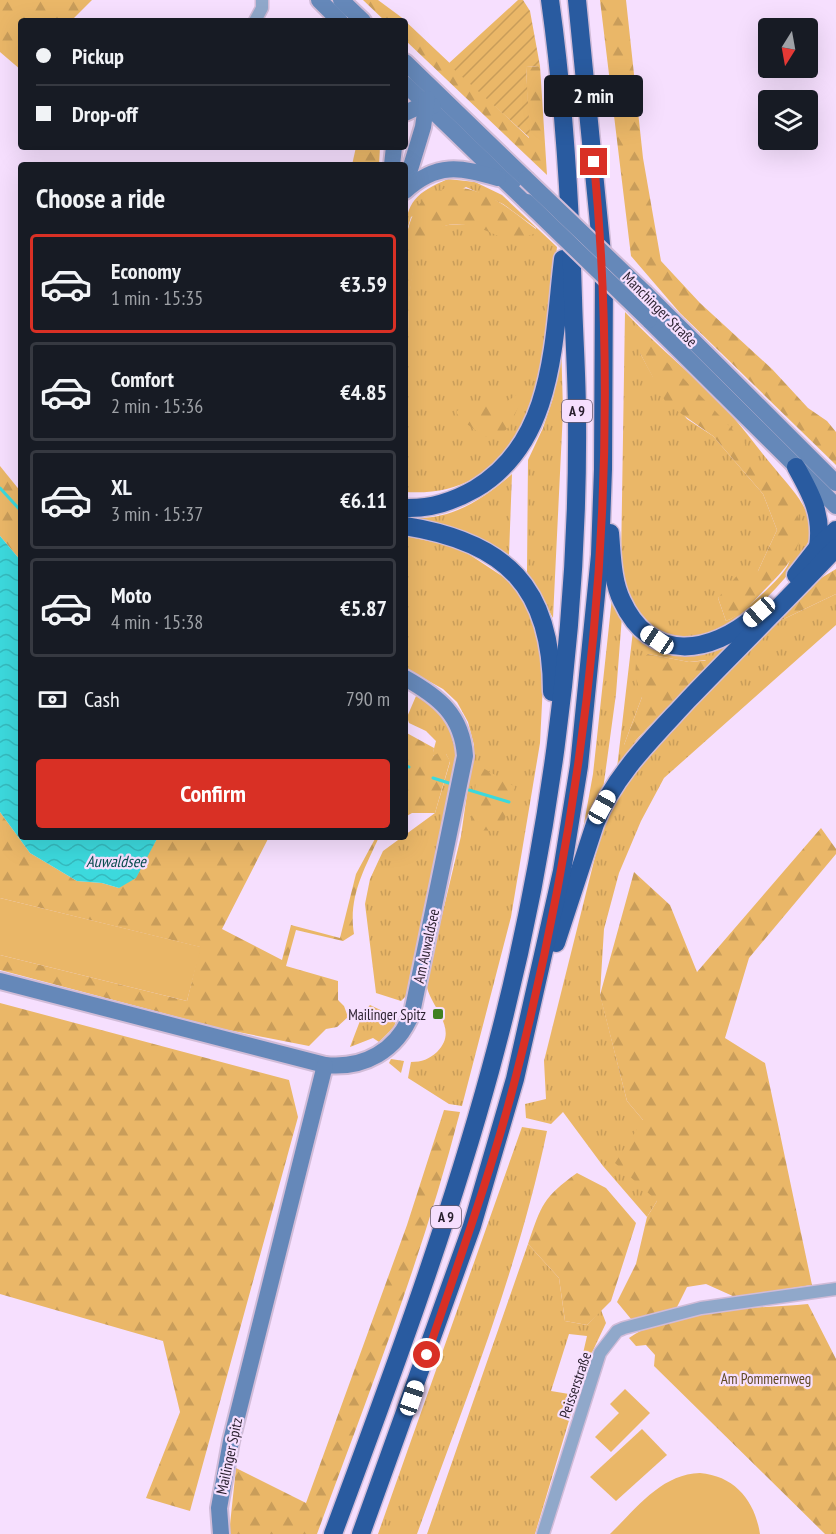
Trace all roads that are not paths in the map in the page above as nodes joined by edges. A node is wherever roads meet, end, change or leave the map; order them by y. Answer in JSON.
{"nodes":[{"id":1,"x":262,"y":0,"type":"edge"},
{"id":2,"x":319,"y":0,"type":"edge"},
{"id":3,"x":341,"y":0,"type":"edge"},
{"id":4,"x":550,"y":0,"type":"edge"},
{"id":5,"x":577,"y":0,"type":"edge"},
{"id":6,"x":257,"y":18,"type":"edge"},
{"id":7,"x":337,"y":18,"type":"edge"},
{"id":8,"x":360,"y":18,"type":"edge"},
{"id":9,"x":408,"y":65,"type":"edge"},
{"id":10,"x":427,"y":83,"type":"junction"},
{"id":11,"x":408,"y":87,"type":"edge"},
{"id":12,"x":426,"y":106,"type":"junction"},
{"id":13,"x":452,"y":110,"type":"junction"},
{"id":14,"x":408,"y":112,"type":"edge"},
{"id":15,"x":408,"y":175,"type":"edge"},
{"id":16,"x":502,"y":179,"type":"junction"},
{"id":17,"x":408,"y":190,"type":"edge"},
{"id":18,"x":570,"y":201,"type":"junction"},
{"id":19,"x":796,"y":466,"type":"junction"},
{"id":20,"x":603,"y":469,"type":"junction"},
{"id":21,"x":836,"y":483,"type":"edge"},
{"id":22,"x":836,"y":506,"type":"edge"},
{"id":23,"x":408,"y":508,"type":"edge"},
{"id":24,"x":408,"y":527,"type":"edge"},
{"id":25,"x":836,"y":530,"type":"edge"},
{"id":26,"x":827,"y":547,"type":"edge"},
{"id":27,"x":828,"y":563,"type":"edge"},
{"id":28,"x":408,"y":680,"type":"edge"},
{"id":29,"x":551,"y":771,"type":"junction"},
{"id":30,"x":0,"y":981,"type":"edge"},
{"id":31,"x":528,"y":1024,"type":"junction"},
{"id":32,"x":325,"y":1065,"type":"junction"},
{"id":33,"x":836,"y":1289,"type":"edge"},
{"id":34,"x":221,"y":1534,"type":"edge"},
{"id":35,"x":333,"y":1534,"type":"edge"},
{"id":36,"x":362,"y":1534,"type":"edge"},
{"id":37,"x":543,"y":1534,"type":"edge"}],
"edges":[{"from":1,"to":6,"type":"street"},
{"from":2,"to":7,"type":"main road"},
{"from":3,"to":8,"type":"main road"},
{"from":4,"to":18,"type":"highway","number":"A 9"},
{"from":5,"to":20,"type":"highway","number":"A 9"},
{"from":9,"to":10,"type":"main road","name":"Manchinger Straße"},
{"from":10,"to":12,"type":"main road"},
{"from":10,"to":13,"type":"main road","name":"Manchinger Straße"},
{"from":11,"to":12,"type":"main road","name":"Manchinger Straße"},
{"from":12,"to":13,"type":"main road"},
{"from":12,"to":14,"type":"main road"},
{"from":12,"to":15,"type":"main road"},
{"from":12,"to":16,"type":"main road","name":"Manchinger Straße"},
{"from":13,"to":21,"type":"main road","name":"Manchinger Straße","bridge":true},
{"from":16,"to":17,"type":"main road"},
{"from":16,"to":19,"type":"main road","name":"Manchinger Straße","bridge":true},
{"from":18,"to":23,"type":"highway"},
{"from":18,"to":29,"type":"highway","number":"A 9"},
{"from":19,"to":22,"type":"main road","name":"Manchinger Straße"},
{"from":19,"to":26,"type":"highway"},
{"from":20,"to":26,"type":"highway"},
{"from":20,"to":31,"type":"highway","number":"A 9"},
{"from":24,"to":29,"type":"highway"},
{"from":25,"to":26,"type":"highway"},
{"from":26,"to":27,"type":"highway"},
{"from":27,"to":31,"type":"highway"},
{"from":28,"to":32,"type":"main road","name":"Am Auwaldsee"},
{"from":29,"to":35,"type":"highway","number":"A 9"},
{"from":30,"to":32,"type":"main road","name":"Am Auwaldsee"},
{"from":31,"to":36,"type":"highway","number":"A 9"},
{"from":32,"to":34,"type":"main road","name":"Mailinger Spitz"},
{"from":33,"to":37,"type":"street","name":"Peisserstraße"}]}
